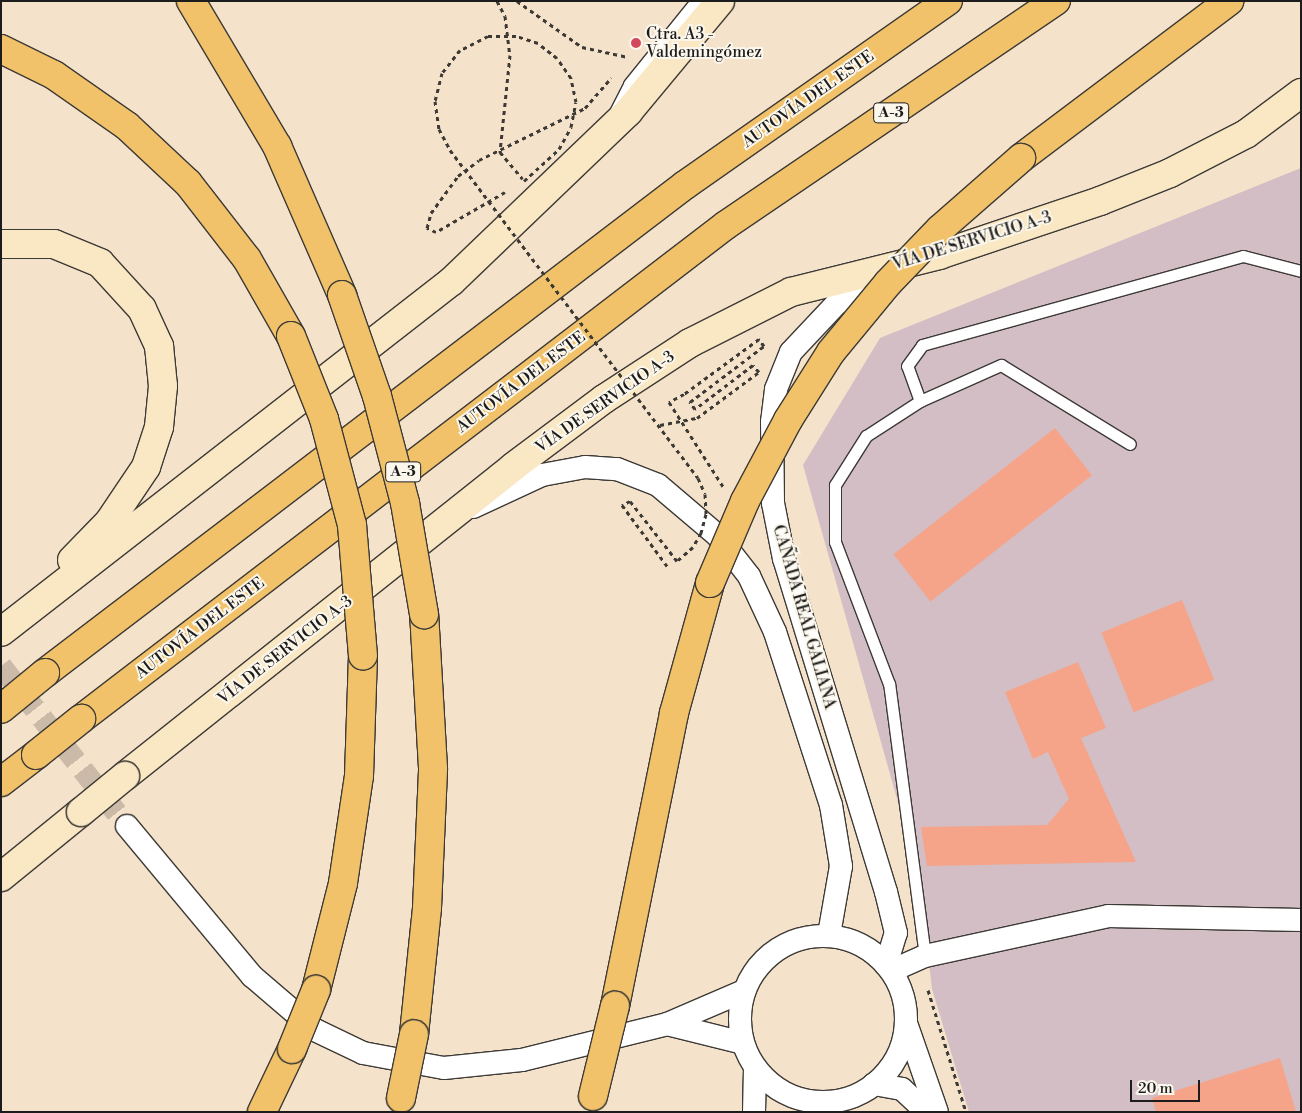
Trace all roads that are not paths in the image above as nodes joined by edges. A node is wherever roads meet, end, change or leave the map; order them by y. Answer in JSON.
{"nodes":[{"id":1,"x":191,"y":1,"type":"edge"},
{"id":2,"x":696,"y":1,"type":"edge"},
{"id":3,"x":720,"y":1,"type":"edge"},
{"id":4,"x":948,"y":1,"type":"edge"},
{"id":5,"x":1056,"y":1,"type":"edge"},
{"id":6,"x":1229,"y":1,"type":"edge"},
{"id":7,"x":1,"y":49,"type":"edge"},
{"id":8,"x":1301,"y":93,"type":"edge"},
{"id":9,"x":604,"y":135,"type":"junction"},
{"id":10,"x":1,"y":244,"type":"edge"},
{"id":11,"x":939,"y":254,"type":"junction"},
{"id":12,"x":1301,"y":271,"type":"edge"},
{"id":13,"x":920,"y":401,"type":"junction"},
{"id":14,"x":1130,"y":444,"type":"dead end"},
{"id":15,"x":454,"y":516,"type":"junction"},
{"id":16,"x":5,"y":629,"type":"edge"},
{"id":17,"x":1,"y":709,"type":"edge"},
{"id":18,"x":1,"y":782,"type":"edge"},
{"id":19,"x":127,"y":826,"type":"tunnel mouth"},
{"id":20,"x":1,"y":877,"type":"edge"},
{"id":21,"x":1301,"y":920,"type":"edge"},
{"id":22,"x":829,"y":935,"type":"junction"},
{"id":23,"x":925,"y":956,"type":"junction"},
{"id":24,"x":888,"y":968,"type":"junction"},
{"id":25,"x":744,"y":991,"type":"junction"},
{"id":26,"x":906,"y":1023,"type":"junction"},
{"id":27,"x":666,"y":1024,"type":"junction"},
{"id":28,"x":743,"y":1043,"type":"junction"},
{"id":29,"x":755,"y":1068,"type":"junction"},
{"id":30,"x":874,"y":1084,"type":"junction"},
{"id":31,"x":399,"y":1105,"type":"edge"},
{"id":32,"x":590,"y":1106,"type":"edge"},
{"id":33,"x":807,"y":1107,"type":"edge"},
{"id":34,"x":262,"y":1112,"type":"edge"},
{"id":35,"x":754,"y":1112,"type":"edge"},
{"id":36,"x":927,"y":1112,"type":"edge"},
{"id":37,"x":937,"y":1112,"type":"edge"}],
"edges":[{"from":1,"to":31,"type":"highway","bridge":true},
{"from":2,"to":9,"type":"lane"},
{"from":3,"to":9,"type":"main road"},
{"from":4,"to":17,"type":"highway","name":"AUTOVÍA DEL ESTE","bridge":true},
{"from":5,"to":18,"type":"highway","name":"AUTOVÍA DEL ESTE","number":"A-3","bridge":true},
{"from":6,"to":32,"type":"highway","bridge":true},
{"from":7,"to":34,"type":"highway","bridge":true},
{"from":8,"to":11,"type":"main road","name":"VÍA DE SERVICIO A-3"},
{"from":9,"to":16,"type":"main road"},
{"from":10,"to":16,"type":"main road"},
{"from":11,"to":15,"type":"main road","name":"VÍA DE SERVICIO A-3"},
{"from":11,"to":24,"type":"street","name":"CAÑADA REAL GALIANA"},
{"from":12,"to":13,"type":"lane"},
{"from":13,"to":14,"type":"lane"},
{"from":13,"to":23,"type":"lane"},
{"from":15,"to":20,"type":"main road","name":"VÍA DE SERVICIO A-3","bridge":true},
{"from":15,"to":22,"type":"street","name":"CAÑADA REAL GALIANA"},
{"from":19,"to":27,"type":"street"},
{"from":21,"to":23,"type":"street"},
{"from":22,"to":24,"type":"street"},
{"from":22,"to":25,"type":"street"},
{"from":23,"to":24,"type":"street"},
{"from":24,"to":26,"type":"street"},
{"from":25,"to":27,"type":"street"},
{"from":25,"to":28,"type":"street"},
{"from":26,"to":30,"type":"street"},
{"from":26,"to":37,"type":"street"},
{"from":27,"to":28,"type":"street"},
{"from":28,"to":29,"type":"street"},
{"from":29,"to":33,"type":"street"},
{"from":29,"to":35,"type":"street"},
{"from":30,"to":33,"type":"street"},
{"from":30,"to":36,"type":"street"}]}
